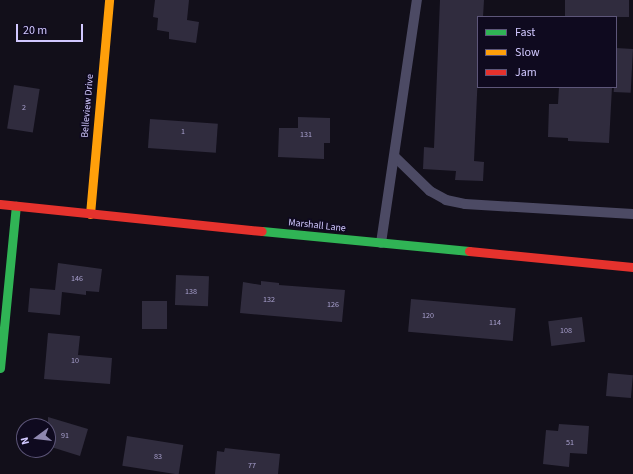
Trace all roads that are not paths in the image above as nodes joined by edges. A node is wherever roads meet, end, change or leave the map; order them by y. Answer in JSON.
{"nodes":[{"id":1,"x":109,"y":0,"type":"edge"},
{"id":2,"x":417,"y":0,"type":"edge"},
{"id":3,"x":395,"y":157,"type":"junction"},
{"id":4,"x":0,"y":204,"type":"edge"},
{"id":5,"x":16,"y":206,"type":"junction"},
{"id":6,"x":90,"y":214,"type":"junction"},
{"id":7,"x":633,"y":214,"type":"edge"},
{"id":8,"x":381,"y":243,"type":"junction"},
{"id":9,"x":633,"y":267,"type":"edge"},
{"id":10,"x":0,"y":368,"type":"edge"}],
"edges":[{"from":1,"to":6,"type":"street","name":"Belleview Drive"},
{"from":2,"to":3,"type":"lane"},
{"from":3,"to":7,"type":"lane"},
{"from":3,"to":8,"type":"lane"},
{"from":4,"to":5,"type":"street","name":"Marshall Lane"},
{"from":5,"to":6,"type":"street","name":"Marshall Lane"},
{"from":5,"to":10,"type":"street"},
{"from":6,"to":8,"type":"street","name":"Marshall Lane"},
{"from":8,"to":9,"type":"street","name":"Marshall Lane"}]}
